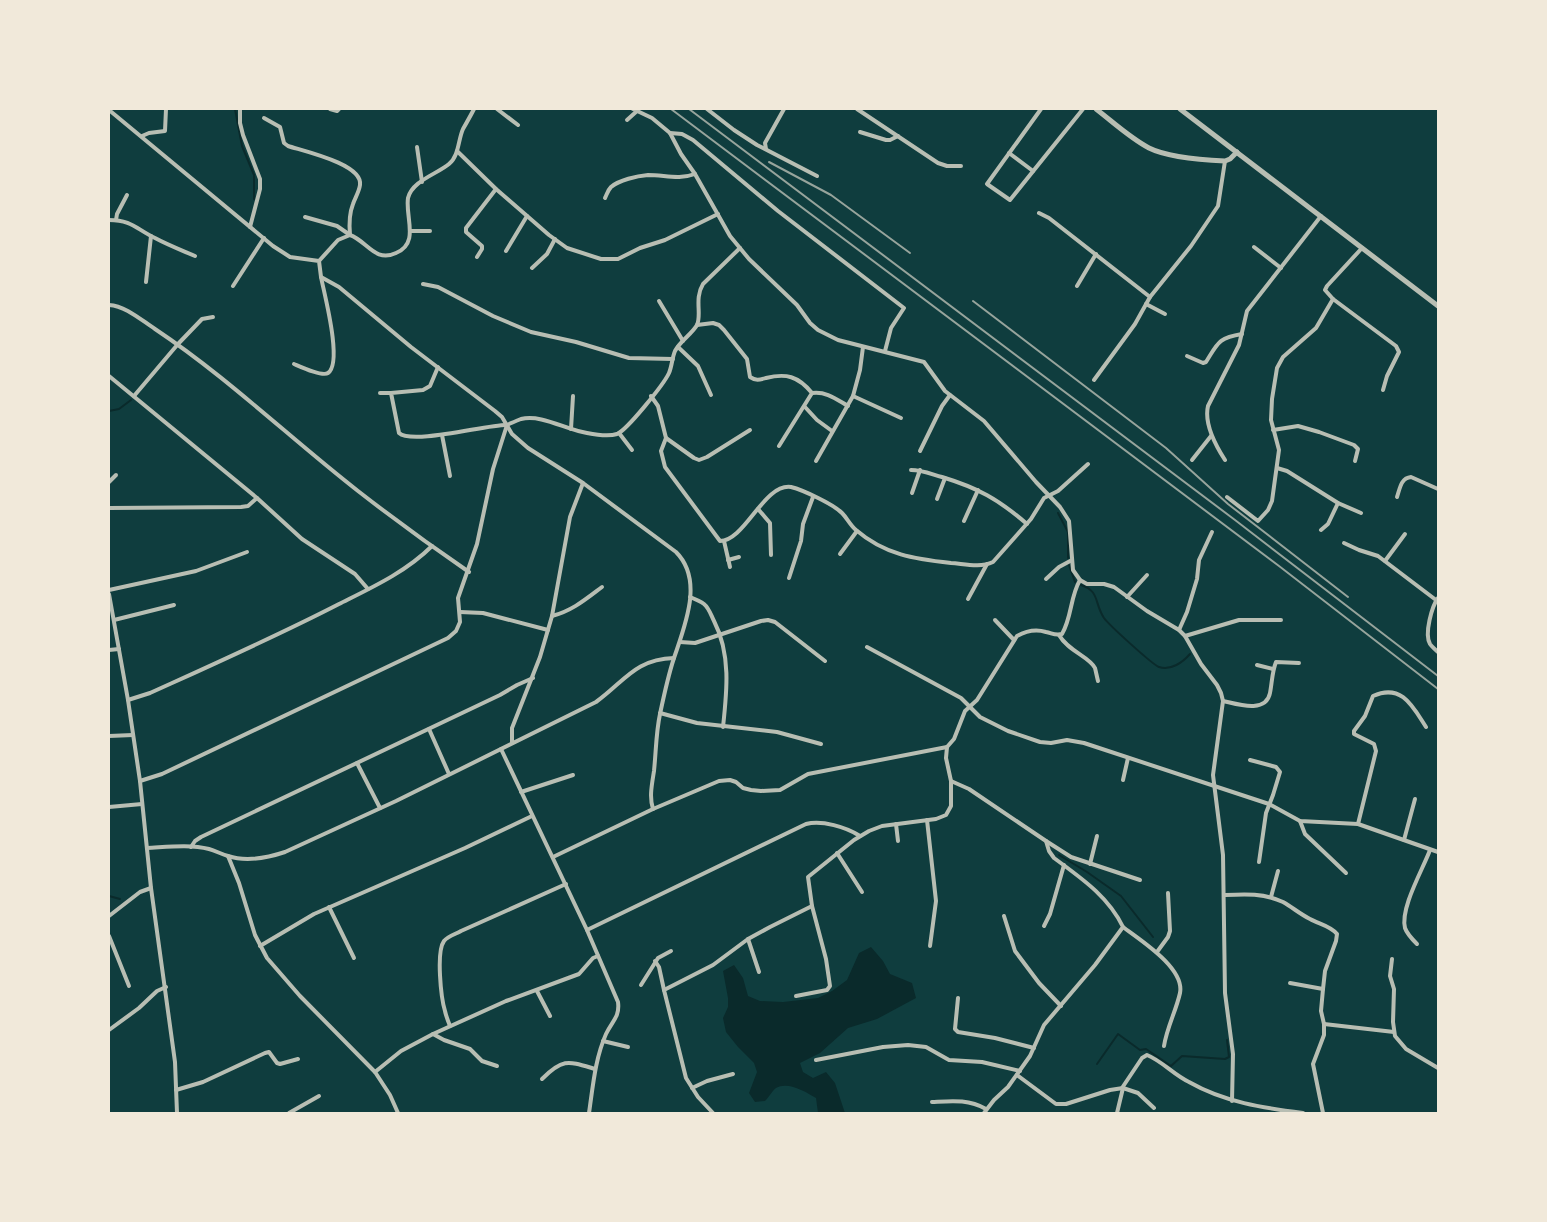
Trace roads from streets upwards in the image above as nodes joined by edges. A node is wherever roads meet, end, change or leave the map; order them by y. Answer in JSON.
{"nodes":[{"id":1,"x":166,"y":109,"type":"edge"},
{"id":2,"x":240,"y":109,"type":"edge"},
{"id":3,"x":330,"y":109,"type":"edge"},
{"id":4,"x":339,"y":109,"type":"edge"},
{"id":5,"x":474,"y":109,"type":"edge"},
{"id":6,"x":497,"y":109,"type":"edge"},
{"id":7,"x":707,"y":109,"type":"edge"},
{"id":8,"x":784,"y":109,"type":"edge"},
{"id":9,"x":857,"y":109,"type":"edge"},
{"id":10,"x":1041,"y":109,"type":"edge"},
{"id":11,"x":1083,"y":109,"type":"edge"},
{"id":12,"x":1096,"y":109,"type":"edge"},
{"id":13,"x":1180,"y":109,"type":"edge"},
{"id":14,"x":109,"y":110,"type":"edge"},
{"id":15,"x":635,"y":110,"type":"edge"},
{"id":16,"x":264,"y":118,"type":"dead end"},
{"id":17,"x":627,"y":120,"type":"dead end"},
{"id":18,"x":518,"y":125,"type":"dead end"},
{"id":19,"x":860,"y":132,"type":"dead end"},
{"id":20,"x":670,"y":133,"type":"junction"},
{"id":21,"x":142,"y":136,"type":"junction"},
{"id":22,"x":898,"y":136,"type":"junction"},
{"id":23,"x":417,"y":147,"type":"dead end"},
{"id":24,"x":766,"y":149,"type":"junction"},
{"id":25,"x":457,"y":151,"type":"junction"},
{"id":26,"x":1237,"y":152,"type":"junction"},
{"id":27,"x":1009,"y":153,"type":"junction"},
{"id":28,"x":1224,"y":161,"type":"junction"},
{"id":29,"x":961,"y":166,"type":"dead end"},
{"id":30,"x":1033,"y":171,"type":"junction"},
{"id":31,"x":695,"y":174,"type":"junction"},
{"id":32,"x":817,"y":176,"type":"dead end"},
{"id":33,"x":422,"y":182,"type":"junction"},
{"id":34,"x":496,"y":189,"type":"junction"},
{"id":35,"x":127,"y":195,"type":"dead end"},
{"id":36,"x":605,"y":198,"type":"dead end"},
{"id":37,"x":1039,"y":213,"type":"dead end"},
{"id":38,"x":718,"y":214,"type":"junction"},
{"id":39,"x":527,"y":216,"type":"junction"},
{"id":40,"x":1321,"y":216,"type":"junction"},
{"id":41,"x":305,"y":217,"type":"dead end"},
{"id":42,"x":109,"y":220,"type":"edge"},
{"id":43,"x":116,"y":220,"type":"junction"},
{"id":44,"x":250,"y":227,"type":"junction"},
{"id":45,"x":410,"y":231,"type":"junction"},
{"id":46,"x":430,"y":231,"type":"dead end"},
{"id":47,"x":350,"y":235,"type":"junction"},
{"id":48,"x":151,"y":236,"type":"junction"},
{"id":49,"x":264,"y":238,"type":"junction"},
{"id":50,"x":555,"y":239,"type":"junction"},
{"id":51,"x":1254,"y":247,"type":"dead end"},
{"id":52,"x":740,"y":248,"type":"junction"},
{"id":53,"x":1362,"y":248,"type":"junction"},
{"id":54,"x":506,"y":251,"type":"dead end"},
{"id":55,"x":1096,"y":254,"type":"junction"},
{"id":56,"x":195,"y":256,"type":"dead end"},
{"id":57,"x":476,"y":257,"type":"dead end"},
{"id":58,"x":319,"y":261,"type":"junction"},
{"id":59,"x":532,"y":268,"type":"dead end"},
{"id":60,"x":1281,"y":268,"type":"junction"},
{"id":61,"x":321,"y":277,"type":"junction"},
{"id":62,"x":146,"y":282,"type":"dead end"},
{"id":63,"x":423,"y":284,"type":"dead end"},
{"id":64,"x":233,"y":286,"type":"dead end"},
{"id":65,"x":1077,"y":286,"type":"dead end"},
{"id":66,"x":1150,"y":296,"type":"junction"},
{"id":67,"x":1333,"y":299,"type":"junction"},
{"id":68,"x":659,"y":301,"type":"dead end"},
{"id":69,"x":1146,"y":304,"type":"junction"},
{"id":70,"x":109,"y":305,"type":"edge"},
{"id":71,"x":1438,"y":306,"type":"edge"},
{"id":72,"x":1165,"y":314,"type":"dead end"},
{"id":73,"x":213,"y":316,"type":"dead end"},
{"id":74,"x":697,"y":324,"type":"junction"},
{"id":75,"x":1242,"y":334,"type":"junction"},
{"id":76,"x":682,"y":341,"type":"junction"},
{"id":77,"x":178,"y":344,"type":"junction"},
{"id":78,"x":678,"y":347,"type":"junction"},
{"id":79,"x":863,"y":347,"type":"junction"},
{"id":80,"x":885,"y":351,"type":"junction"},
{"id":81,"x":1187,"y":356,"type":"dead end"},
{"id":82,"x":673,"y":359,"type":"junction"},
{"id":83,"x":294,"y":364,"type":"dead end"},
{"id":84,"x":438,"y":368,"type":"junction"},
{"id":85,"x":109,"y":376,"type":"edge"},
{"id":86,"x":1094,"y":380,"type":"dead end"},
{"id":87,"x":1383,"y":390,"type":"dead end"},
{"id":88,"x":391,"y":392,"type":"junction"},
{"id":89,"x":380,"y":393,"type":"dead end"},
{"id":90,"x":812,"y":394,"type":"junction"},
{"id":91,"x":711,"y":395,"type":"dead end"},
{"id":92,"x":950,"y":395,"type":"junction"},
{"id":93,"x":134,"y":396,"type":"junction"},
{"id":94,"x":573,"y":396,"type":"dead end"},
{"id":95,"x":652,"y":396,"type":"junction"},
{"id":96,"x":853,"y":396,"type":"junction"},
{"id":97,"x":848,"y":406,"type":"junction"},
{"id":98,"x":805,"y":407,"type":"junction"},
{"id":99,"x":901,"y":418,"type":"dead end"},
{"id":100,"x":506,"y":425,"type":"junction"},
{"id":101,"x":571,"y":429,"type":"junction"},
{"id":102,"x":750,"y":430,"type":"dead end"},
{"id":103,"x":1273,"y":430,"type":"junction"},
{"id":104,"x":832,"y":431,"type":"junction"},
{"id":105,"x":619,"y":433,"type":"junction"},
{"id":106,"x":442,"y":435,"type":"junction"},
{"id":107,"x":1211,"y":436,"type":"junction"},
{"id":108,"x":666,"y":438,"type":"junction"},
{"id":109,"x":779,"y":446,"type":"dead end"},
{"id":110,"x":632,"y":450,"type":"dead end"},
{"id":111,"x":920,"y":451,"type":"dead end"},
{"id":112,"x":1192,"y":460,"type":"dead end"},
{"id":113,"x":1224,"y":460,"type":"dead end"},
{"id":114,"x":816,"y":461,"type":"dead end"},
{"id":115,"x":1355,"y":461,"type":"dead end"},
{"id":116,"x":1088,"y":464,"type":"dead end"},
{"id":117,"x":1277,"y":468,"type":"junction"},
{"id":118,"x":911,"y":470,"type":"dead end"},
{"id":119,"x":920,"y":470,"type":"junction"},
{"id":120,"x":116,"y":475,"type":"dead end"},
{"id":121,"x":450,"y":476,"type":"dead end"},
{"id":122,"x":945,"y":478,"type":"junction"},
{"id":123,"x":109,"y":482,"type":"edge"},
{"id":124,"x":583,"y":483,"type":"junction"},
{"id":125,"x":1438,"y":489,"type":"edge"},
{"id":126,"x":978,"y":490,"type":"junction"},
{"id":127,"x":912,"y":493,"type":"dead end"},
{"id":128,"x":1050,"y":496,"type":"junction"},
{"id":129,"x":813,"y":497,"type":"junction"},
{"id":130,"x":1227,"y":497,"type":"dead end"},
{"id":131,"x":1397,"y":497,"type":"dead end"},
{"id":132,"x":257,"y":498,"type":"junction"},
{"id":133,"x":937,"y":499,"type":"dead end"},
{"id":134,"x":1338,"y":503,"type":"junction"},
{"id":135,"x":109,"y":508,"type":"edge"},
{"id":136,"x":758,"y":508,"type":"junction"},
{"id":137,"x":1361,"y":512,"type":"dead end"},
{"id":138,"x":964,"y":521,"type":"dead end"},
{"id":139,"x":1027,"y":524,"type":"junction"},
{"id":140,"x":1321,"y":530,"type":"dead end"},
{"id":141,"x":856,"y":531,"type":"junction"},
{"id":142,"x":1212,"y":532,"type":"dead end"},
{"id":143,"x":1405,"y":534,"type":"dead end"},
{"id":144,"x":724,"y":541,"type":"junction"},
{"id":145,"x":1344,"y":543,"type":"dead end"},
{"id":146,"x":432,"y":546,"type":"junction"},
{"id":147,"x":247,"y":552,"type":"dead end"},
{"id":148,"x":840,"y":554,"type":"dead end"},
{"id":149,"x":771,"y":555,"type":"dead end"},
{"id":150,"x":740,"y":557,"type":"dead end"},
{"id":151,"x":728,"y":560,"type":"junction"},
{"id":152,"x":1072,"y":560,"type":"junction"},
{"id":153,"x":1385,"y":561,"type":"junction"},
{"id":154,"x":987,"y":564,"type":"junction"},
{"id":155,"x":730,"y":567,"type":"dead end"},
{"id":156,"x":469,"y":572,"type":"junction"},
{"id":157,"x":1147,"y":575,"type":"dead end"},
{"id":158,"x":789,"y":578,"type":"dead end"},
{"id":159,"x":1046,"y":579,"type":"dead end"},
{"id":160,"x":1080,"y":580,"type":"junction"},
{"id":161,"x":602,"y":587,"type":"dead end"},
{"id":162,"x":368,"y":589,"type":"junction"},
{"id":163,"x":109,"y":590,"type":"edge"},
{"id":164,"x":109,"y":594,"type":"edge"},
{"id":165,"x":690,"y":596,"type":"junction"},
{"id":166,"x":1127,"y":596,"type":"junction"},
{"id":167,"x":968,"y":599,"type":"dead end"},
{"id":168,"x":1437,"y":599,"type":"edge"},
{"id":169,"x":174,"y":605,"type":"dead end"},
{"id":170,"x":111,"y":611,"type":"edge"},
{"id":171,"x":460,"y":612,"type":"junction"},
{"id":172,"x":552,"y":616,"type":"junction"},
{"id":173,"x":114,"y":620,"type":"junction"},
{"id":174,"x":995,"y":620,"type":"dead end"},
{"id":175,"x":1281,"y":620,"type":"dead end"},
{"id":176,"x":548,"y":630,"type":"junction"},
{"id":177,"x":1179,"y":630,"type":"junction"},
{"id":178,"x":721,"y":635,"type":"junction"},
{"id":179,"x":1059,"y":635,"type":"junction"},
{"id":180,"x":1185,"y":636,"type":"junction"},
{"id":181,"x":1014,"y":640,"type":"junction"},
{"id":182,"x":680,"y":642,"type":"junction"},
{"id":183,"x":867,"y":647,"type":"dead end"},
{"id":184,"x":119,"y":648,"type":"junction"},
{"id":185,"x":109,"y":650,"type":"edge"},
{"id":186,"x":1438,"y":652,"type":"edge"},
{"id":187,"x":674,"y":658,"type":"junction"},
{"id":188,"x":825,"y":661,"type":"dead end"},
{"id":189,"x":1299,"y":663,"type":"dead end"},
{"id":190,"x":1257,"y":666,"type":"dead end"},
{"id":191,"x":1274,"y":668,"type":"junction"},
{"id":192,"x":532,"y":678,"type":"junction"},
{"id":193,"x":1098,"y":680,"type":"dead end"},
{"id":194,"x":128,"y":700,"type":"junction"},
{"id":195,"x":1223,"y":701,"type":"junction"},
{"id":196,"x":969,"y":707,"type":"junction"},
{"id":197,"x":660,"y":713,"type":"junction"},
{"id":198,"x":723,"y":727,"type":"junction"},
{"id":199,"x":1426,"y":727,"type":"dead end"},
{"id":200,"x":429,"y":729,"type":"junction"},
{"id":201,"x":133,"y":734,"type":"junction"},
{"id":202,"x":109,"y":736,"type":"edge"},
{"id":203,"x":512,"y":743,"type":"junction"},
{"id":204,"x":821,"y":744,"type":"dead end"},
{"id":205,"x":947,"y":747,"type":"junction"},
{"id":206,"x":501,"y":749,"type":"junction"},
{"id":207,"x":1128,"y":758,"type":"junction"},
{"id":208,"x":1250,"y":760,"type":"dead end"},
{"id":209,"x":357,"y":763,"type":"junction"},
{"id":210,"x":449,"y":774,"type":"junction"},
{"id":211,"x":572,"y":775,"type":"dead end"},
{"id":212,"x":1123,"y":780,"type":"dead end"},
{"id":213,"x":140,"y":781,"type":"junction"},
{"id":214,"x":951,"y":781,"type":"junction"},
{"id":215,"x":1214,"y":785,"type":"junction"},
{"id":216,"x":521,"y":792,"type":"junction"},
{"id":217,"x":1415,"y":799,"type":"dead end"},
{"id":218,"x":142,"y":804,"type":"junction"},
{"id":219,"x":1269,"y":804,"type":"junction"},
{"id":220,"x":109,"y":807,"type":"edge"},
{"id":221,"x":380,"y":808,"type":"junction"},
{"id":222,"x":653,"y":809,"type":"junction"},
{"id":223,"x":532,"y":816,"type":"junction"},
{"id":224,"x":926,"y":820,"type":"junction"},
{"id":225,"x":1300,"y":821,"type":"junction"},
{"id":226,"x":896,"y":824,"type":"junction"},
{"id":227,"x":1358,"y":824,"type":"junction"},
{"id":228,"x":860,"y":836,"type":"junction"},
{"id":229,"x":1097,"y":836,"type":"dead end"},
{"id":230,"x":1404,"y":840,"type":"junction"},
{"id":231,"x":898,"y":841,"type":"dead end"},
{"id":232,"x":1046,"y":841,"type":"junction"},
{"id":233,"x":191,"y":847,"type":"junction"},
{"id":234,"x":147,"y":848,"type":"junction"},
{"id":235,"x":1430,"y":850,"type":"junction"},
{"id":236,"x":1438,"y":852,"type":"edge"},
{"id":237,"x":837,"y":853,"type":"junction"},
{"id":238,"x":228,"y":856,"type":"junction"},
{"id":239,"x":553,"y":857,"type":"junction"},
{"id":240,"x":1259,"y":862,"type":"dead end"},
{"id":241,"x":1090,"y":864,"type":"junction"},
{"id":242,"x":1064,"y":865,"type":"junction"},
{"id":243,"x":1278,"y":871,"type":"dead end"},
{"id":244,"x":1346,"y":873,"type":"dead end"},
{"id":245,"x":1140,"y":880,"type":"dead end"},
{"id":246,"x":566,"y":884,"type":"junction"},
{"id":247,"x":151,"y":888,"type":"junction"},
{"id":248,"x":862,"y":892,"type":"dead end"},
{"id":249,"x":1168,"y":893,"type":"dead end"},
{"id":250,"x":1225,"y":895,"type":"junction"},
{"id":251,"x":1271,"y":897,"type":"junction"},
{"id":252,"x":812,"y":906,"type":"junction"},
{"id":253,"x":329,"y":907,"type":"junction"},
{"id":254,"x":109,"y":916,"type":"edge"},
{"id":255,"x":1004,"y":916,"type":"dead end"},
{"id":256,"x":1044,"y":926,"type":"dead end"},
{"id":257,"x":1123,"y":927,"type":"junction"},
{"id":258,"x":587,"y":930,"type":"junction"},
{"id":259,"x":109,"y":936,"type":"edge"},
{"id":260,"x":748,"y":939,"type":"junction"},
{"id":261,"x":1417,"y":944,"type":"dead end"},
{"id":262,"x":260,"y":946,"type":"junction"},
{"id":263,"x":930,"y":946,"type":"dead end"},
{"id":264,"x":671,"y":950,"type":"dead end"},
{"id":265,"x":1157,"y":952,"type":"junction"},
{"id":266,"x":598,"y":956,"type":"junction"},
{"id":267,"x":354,"y":958,"type":"dead end"},
{"id":268,"x":1392,"y":959,"type":"dead end"},
{"id":269,"x":655,"y":961,"type":"junction"},
{"id":270,"x":759,"y":972,"type":"dead end"},
{"id":271,"x":1290,"y":983,"type":"dead end"},
{"id":272,"x":641,"y":985,"type":"dead end"},
{"id":273,"x":129,"y":986,"type":"dead end"},
{"id":274,"x":166,"y":988,"type":"junction"},
{"id":275,"x":1323,"y":989,"type":"junction"},
{"id":276,"x":537,"y":990,"type":"junction"},
{"id":277,"x":664,"y":990,"type":"junction"},
{"id":278,"x":796,"y":996,"type":"dead end"},
{"id":279,"x":958,"y":998,"type":"dead end"},
{"id":280,"x":1061,"y":1006,"type":"junction"},
{"id":281,"x":550,"y":1016,"type":"dead end"},
{"id":282,"x":1324,"y":1024,"type":"junction"},
{"id":283,"x":450,"y":1026,"type":"junction"},
{"id":284,"x":109,"y":1030,"type":"edge"},
{"id":285,"x":1394,"y":1032,"type":"junction"},
{"id":286,"x":433,"y":1034,"type":"junction"},
{"id":287,"x":604,"y":1041,"type":"junction"},
{"id":288,"x":1164,"y":1046,"type":"dead end"},
{"id":289,"x":628,"y":1047,"type":"dead end"},
{"id":290,"x":1034,"y":1048,"type":"junction"},
{"id":291,"x":298,"y":1059,"type":"dead end"},
{"id":292,"x":816,"y":1060,"type":"dead end"},
{"id":293,"x":497,"y":1066,"type":"dead end"},
{"id":294,"x":1438,"y":1068,"type":"edge"},
{"id":295,"x":595,"y":1069,"type":"junction"},
{"id":296,"x":375,"y":1072,"type":"junction"},
{"id":297,"x":1018,"y":1073,"type":"junction"},
{"id":298,"x":733,"y":1074,"type":"dead end"},
{"id":299,"x":542,"y":1080,"type":"dead end"},
{"id":300,"x":692,"y":1088,"type":"junction"},
{"id":301,"x":1123,"y":1088,"type":"junction"},
{"id":302,"x":176,"y":1090,"type":"junction"},
{"id":303,"x":319,"y":1096,"type":"dead end"},
{"id":304,"x":1232,"y":1101,"type":"junction"},
{"id":305,"x":932,"y":1102,"type":"dead end"},
{"id":306,"x":1154,"y":1108,"type":"dead end"},
{"id":307,"x":985,"y":1111,"type":"edge"},
{"id":308,"x":177,"y":1113,"type":"edge"},
{"id":309,"x":290,"y":1113,"type":"edge"},
{"id":310,"x":398,"y":1113,"type":"edge"},
{"id":311,"x":589,"y":1113,"type":"edge"},
{"id":312,"x":713,"y":1113,"type":"edge"},
{"id":313,"x":1117,"y":1113,"type":"edge"},
{"id":314,"x":1303,"y":1113,"type":"edge"},
{"id":315,"x":1323,"y":1113,"type":"edge"}],
"edges":[{"from":1,"to":21,"type":"street"},
{"from":2,"to":44,"type":"street"},
{"from":3,"to":4,"type":"street"},
{"from":5,"to":25,"type":"street"},
{"from":6,"to":18,"type":"street"},
{"from":7,"to":24,"type":"street"},
{"from":8,"to":24,"type":"street"},
{"from":9,"to":22,"type":"street"},
{"from":10,"to":27,"type":"street"},
{"from":11,"to":30,"type":"street"},
{"from":12,"to":28,"type":"street"},
{"from":13,"to":26,"type":"street"},
{"from":14,"to":21,"type":"street"},
{"from":15,"to":17,"type":"street"},
{"from":15,"to":20,"type":"street"},
{"from":16,"to":47,"type":"street"},
{"from":19,"to":22,"type":"street"},
{"from":20,"to":31,"type":"street"},
{"from":20,"to":80,"type":"street"},
{"from":21,"to":44,"type":"street"},
{"from":22,"to":29,"type":"street"},
{"from":23,"to":33,"type":"street"},
{"from":24,"to":32,"type":"street"},
{"from":25,"to":33,"type":"street"},
{"from":25,"to":34,"type":"street"},
{"from":26,"to":28,"type":"street"},
{"from":26,"to":40,"type":"street"},
{"from":27,"to":30,"type":"street"},
{"from":27,"to":30,"type":"street"},
{"from":28,"to":66,"type":"street"},
{"from":31,"to":36,"type":"street"},
{"from":31,"to":38,"type":"street"},
{"from":33,"to":45,"type":"street"},
{"from":34,"to":39,"type":"street"},
{"from":34,"to":57,"type":"street"},
{"from":35,"to":43,"type":"street"},
{"from":37,"to":55,"type":"street"},
{"from":38,"to":50,"type":"street"},
{"from":38,"to":52,"type":"street"},
{"from":39,"to":50,"type":"street"},
{"from":39,"to":54,"type":"street"},
{"from":40,"to":53,"type":"street"},
{"from":40,"to":60,"type":"street"},
{"from":41,"to":47,"type":"street"},
{"from":42,"to":43,"type":"street"},
{"from":43,"to":48,"type":"street"},
{"from":44,"to":49,"type":"street"},
{"from":45,"to":46,"type":"street"},
{"from":45,"to":47,"type":"street"},
{"from":47,"to":58,"type":"street"},
{"from":48,"to":56,"type":"street"},
{"from":48,"to":62,"type":"street"},
{"from":49,"to":58,"type":"street"},
{"from":49,"to":64,"type":"street"},
{"from":50,"to":59,"type":"street"},
{"from":51,"to":60,"type":"street"},
{"from":52,"to":74,"type":"street"},
{"from":52,"to":79,"type":"street"},
{"from":53,"to":67,"type":"street"},
{"from":53,"to":71,"type":"street"},
{"from":55,"to":65,"type":"street"},
{"from":55,"to":66,"type":"street"},
{"from":58,"to":61,"type":"street"},
{"from":60,"to":75,"type":"street"},
{"from":61,"to":83,"type":"street"},
{"from":61,"to":84,"type":"street"},
{"from":63,"to":82,"type":"street"},
{"from":66,"to":69,"type":"street"},
{"from":67,"to":87,"type":"street"},
{"from":67,"to":103,"type":"street"},
{"from":68,"to":76,"type":"street"},
{"from":69,"to":72,"type":"street"},
{"from":69,"to":86,"type":"street"},
{"from":70,"to":77,"type":"street"},
{"from":73,"to":77,"type":"street"},
{"from":74,"to":76,"type":"street"},
{"from":74,"to":90,"type":"street"},
{"from":75,"to":81,"type":"street"},
{"from":75,"to":107,"type":"street"},
{"from":76,"to":78,"type":"street"},
{"from":77,"to":93,"type":"street"},
{"from":77,"to":146,"type":"street"},
{"from":78,"to":82,"type":"street"},
{"from":78,"to":91,"type":"street"},
{"from":79,"to":80,"type":"street"},
{"from":79,"to":96,"type":"street"},
{"from":80,"to":92,"type":"street"},
{"from":82,"to":95,"type":"street"},
{"from":84,"to":88,"type":"street"},
{"from":84,"to":100,"type":"street"},
{"from":85,"to":93,"type":"street"},
{"from":88,"to":89,"type":"street"},
{"from":88,"to":106,"type":"street"},
{"from":90,"to":97,"type":"street"},
{"from":90,"to":98,"type":"street"},
{"from":92,"to":111,"type":"street"},
{"from":92,"to":128,"type":"street"},
{"from":93,"to":132,"type":"street"},
{"from":94,"to":101,"type":"street"},
{"from":95,"to":105,"type":"street"},
{"from":95,"to":108,"type":"street"},
{"from":96,"to":97,"type":"street"},
{"from":96,"to":99,"type":"street"},
{"from":97,"to":104,"type":"street"},
{"from":98,"to":104,"type":"street"},
{"from":98,"to":109,"type":"street"},
{"from":100,"to":101,"type":"street"},
{"from":100,"to":106,"type":"street"},
{"from":100,"to":124,"type":"street"},
{"from":100,"to":156,"type":"street"},
{"from":101,"to":105,"type":"street"},
{"from":102,"to":108,"type":"street"},
{"from":103,"to":115,"type":"street"},
{"from":103,"to":117,"type":"street"},
{"from":104,"to":114,"type":"street"},
{"from":105,"to":110,"type":"street"},
{"from":106,"to":121,"type":"street"},
{"from":107,"to":112,"type":"street"},
{"from":107,"to":113,"type":"street"},
{"from":108,"to":144,"type":"street"},
{"from":116,"to":128,"type":"street"},
{"from":117,"to":130,"type":"street"},
{"from":117,"to":134,"type":"street"},
{"from":118,"to":119,"type":"street"},
{"from":119,"to":122,"type":"street"},
{"from":119,"to":127,"type":"street"},
{"from":120,"to":123,"type":"street"},
{"from":122,"to":126,"type":"street"},
{"from":122,"to":133,"type":"street"},
{"from":124,"to":165,"type":"street"},
{"from":124,"to":172,"type":"street"},
{"from":125,"to":131,"type":"street"},
{"from":126,"to":138,"type":"street"},
{"from":126,"to":139,"type":"street"},
{"from":128,"to":139,"type":"street"},
{"from":128,"to":152,"type":"street"},
{"from":129,"to":136,"type":"street"},
{"from":129,"to":141,"type":"street"},
{"from":129,"to":158,"type":"street"},
{"from":132,"to":135,"type":"street"},
{"from":132,"to":162,"type":"street"},
{"from":134,"to":137,"type":"street"},
{"from":134,"to":140,"type":"street"},
{"from":136,"to":144,"type":"street"},
{"from":136,"to":149,"type":"street"},
{"from":139,"to":154,"type":"street"},
{"from":141,"to":148,"type":"street"},
{"from":141,"to":154,"type":"street"},
{"from":142,"to":177,"type":"street"},
{"from":143,"to":153,"type":"street"},
{"from":144,"to":151,"type":"street"},
{"from":145,"to":153,"type":"street"},
{"from":146,"to":156,"type":"street"},
{"from":146,"to":162,"type":"street"},
{"from":147,"to":163,"type":"street"},
{"from":150,"to":151,"type":"street"},
{"from":151,"to":155,"type":"street"},
{"from":152,"to":159,"type":"street"},
{"from":152,"to":160,"type":"street"},
{"from":153,"to":168,"type":"street"},
{"from":154,"to":167,"type":"street"},
{"from":156,"to":171,"type":"street"},
{"from":157,"to":166,"type":"street"},
{"from":160,"to":166,"type":"street"},
{"from":160,"to":179,"type":"street"},
{"from":161,"to":172,"type":"street"},
{"from":162,"to":194,"type":"street"},
{"from":164,"to":170,"type":"street"},
{"from":165,"to":178,"type":"street"},
{"from":165,"to":182,"type":"street"},
{"from":166,"to":177,"type":"street"},
{"from":168,"to":186,"type":"street"},
{"from":169,"to":173,"type":"street"},
{"from":170,"to":173,"type":"street"},
{"from":171,"to":176,"type":"street"},
{"from":171,"to":213,"type":"street"},
{"from":172,"to":176,"type":"street"},
{"from":173,"to":184,"type":"street"},
{"from":174,"to":181,"type":"street"},
{"from":175,"to":180,"type":"street"},
{"from":176,"to":192,"type":"street"},
{"from":177,"to":180,"type":"street"},
{"from":178,"to":182,"type":"street"},
{"from":178,"to":188,"type":"street"},
{"from":178,"to":198,"type":"street"},
{"from":179,"to":181,"type":"street"},
{"from":179,"to":193,"type":"street"},
{"from":180,"to":195,"type":"street"},
{"from":181,"to":196,"type":"street"},
{"from":182,"to":187,"type":"street"},
{"from":183,"to":196,"type":"street"},
{"from":184,"to":185,"type":"street"},
{"from":184,"to":194,"type":"street"},
{"from":187,"to":197,"type":"street"},
{"from":187,"to":203,"type":"street"},
{"from":189,"to":191,"type":"street"},
{"from":190,"to":191,"type":"street"},
{"from":191,"to":195,"type":"street"},
{"from":192,"to":200,"type":"street"},
{"from":192,"to":203,"type":"street"},
{"from":194,"to":201,"type":"street"},
{"from":195,"to":215,"type":"street"},
{"from":196,"to":205,"type":"street"},
{"from":196,"to":207,"type":"street"},
{"from":197,"to":198,"type":"street"},
{"from":197,"to":222,"type":"street"},
{"from":198,"to":204,"type":"street"},
{"from":199,"to":227,"type":"street"},
{"from":200,"to":209,"type":"street"},
{"from":200,"to":210,"type":"street"},
{"from":201,"to":202,"type":"street"},
{"from":201,"to":213,"type":"street"},
{"from":203,"to":206,"type":"street"},
{"from":205,"to":214,"type":"street"},
{"from":205,"to":222,"type":"street"},
{"from":206,"to":210,"type":"street"},
{"from":206,"to":216,"type":"street"},
{"from":207,"to":212,"type":"street"},
{"from":207,"to":215,"type":"street"},
{"from":208,"to":219,"type":"street"},
{"from":209,"to":221,"type":"street"},
{"from":209,"to":233,"type":"street"},
{"from":210,"to":221,"type":"street"},
{"from":211,"to":216,"type":"street"},
{"from":213,"to":218,"type":"street"},
{"from":214,"to":224,"type":"street"},
{"from":214,"to":232,"type":"street"},
{"from":215,"to":219,"type":"street"},
{"from":215,"to":250,"type":"street"},
{"from":216,"to":223,"type":"street"},
{"from":217,"to":230,"type":"street"},
{"from":218,"to":220,"type":"street"},
{"from":218,"to":234,"type":"street"},
{"from":219,"to":225,"type":"street"},
{"from":219,"to":240,"type":"street"},
{"from":221,"to":238,"type":"street"},
{"from":222,"to":239,"type":"street"},
{"from":223,"to":239,"type":"street"},
{"from":223,"to":253,"type":"street"},
{"from":224,"to":226,"type":"street"},
{"from":224,"to":263,"type":"street"},
{"from":225,"to":227,"type":"street"},
{"from":225,"to":244,"type":"street"},
{"from":226,"to":228,"type":"street"},
{"from":226,"to":231,"type":"street"},
{"from":227,"to":230,"type":"street"},
{"from":228,"to":237,"type":"street"},
{"from":228,"to":258,"type":"street"},
{"from":229,"to":241,"type":"street"},
{"from":230,"to":235,"type":"street"},
{"from":232,"to":241,"type":"street"},
{"from":232,"to":242,"type":"street"},
{"from":233,"to":234,"type":"street"},
{"from":233,"to":238,"type":"street"},
{"from":234,"to":247,"type":"street"},
{"from":235,"to":236,"type":"street"},
{"from":235,"to":261,"type":"street"},
{"from":237,"to":248,"type":"street"},
{"from":237,"to":252,"type":"street"},
{"from":238,"to":262,"type":"street"},
{"from":239,"to":246,"type":"street"},
{"from":241,"to":245,"type":"street"},
{"from":242,"to":256,"type":"street"},
{"from":242,"to":257,"type":"street"},
{"from":243,"to":251,"type":"street"},
{"from":246,"to":258,"type":"street"},
{"from":246,"to":283,"type":"street"},
{"from":247,"to":254,"type":"street"},
{"from":247,"to":274,"type":"street"},
{"from":249,"to":265,"type":"street"},
{"from":250,"to":251,"type":"street"},
{"from":250,"to":304,"type":"street"},
{"from":251,"to":275,"type":"street"},
{"from":252,"to":260,"type":"street"},
{"from":252,"to":278,"type":"street"},
{"from":253,"to":262,"type":"street"},
{"from":253,"to":267,"type":"street"},
{"from":255,"to":280,"type":"street"},
{"from":257,"to":265,"type":"street"},
{"from":257,"to":280,"type":"street"},
{"from":258,"to":266,"type":"street"},
{"from":259,"to":273,"type":"street"},
{"from":260,"to":270,"type":"street"},
{"from":260,"to":277,"type":"street"},
{"from":262,"to":296,"type":"street"},
{"from":264,"to":269,"type":"street"},
{"from":265,"to":288,"type":"street"},
{"from":266,"to":276,"type":"street"},
{"from":266,"to":287,"type":"street"},
{"from":268,"to":285,"type":"street"},
{"from":269,"to":272,"type":"street"},
{"from":269,"to":277,"type":"street"},
{"from":271,"to":275,"type":"street"},
{"from":274,"to":284,"type":"street"},
{"from":274,"to":302,"type":"street"},
{"from":275,"to":282,"type":"street"},
{"from":276,"to":281,"type":"street"},
{"from":276,"to":283,"type":"street"},
{"from":277,"to":300,"type":"street"},
{"from":279,"to":290,"type":"street"},
{"from":280,"to":290,"type":"street"},
{"from":282,"to":285,"type":"street"},
{"from":282,"to":315,"type":"street"},
{"from":283,"to":286,"type":"street"},
{"from":285,"to":294,"type":"street"},
{"from":286,"to":293,"type":"street"},
{"from":286,"to":296,"type":"street"},
{"from":287,"to":289,"type":"street"},
{"from":287,"to":295,"type":"street"},
{"from":290,"to":297,"type":"street"},
{"from":291,"to":302,"type":"street"},
{"from":292,"to":297,"type":"street"},
{"from":295,"to":299,"type":"street"},
{"from":295,"to":311,"type":"street"},
{"from":296,"to":310,"type":"street"},
{"from":297,"to":301,"type":"street"},
{"from":297,"to":307,"type":"street"},
{"from":298,"to":300,"type":"street"},
{"from":300,"to":312,"type":"street"},
{"from":301,"to":304,"type":"street"},
{"from":301,"to":306,"type":"street"},
{"from":301,"to":313,"type":"street"},
{"from":302,"to":308,"type":"street"},
{"from":303,"to":309,"type":"street"},
{"from":304,"to":314,"type":"street"},
{"from":305,"to":307,"type":"street"}]}
